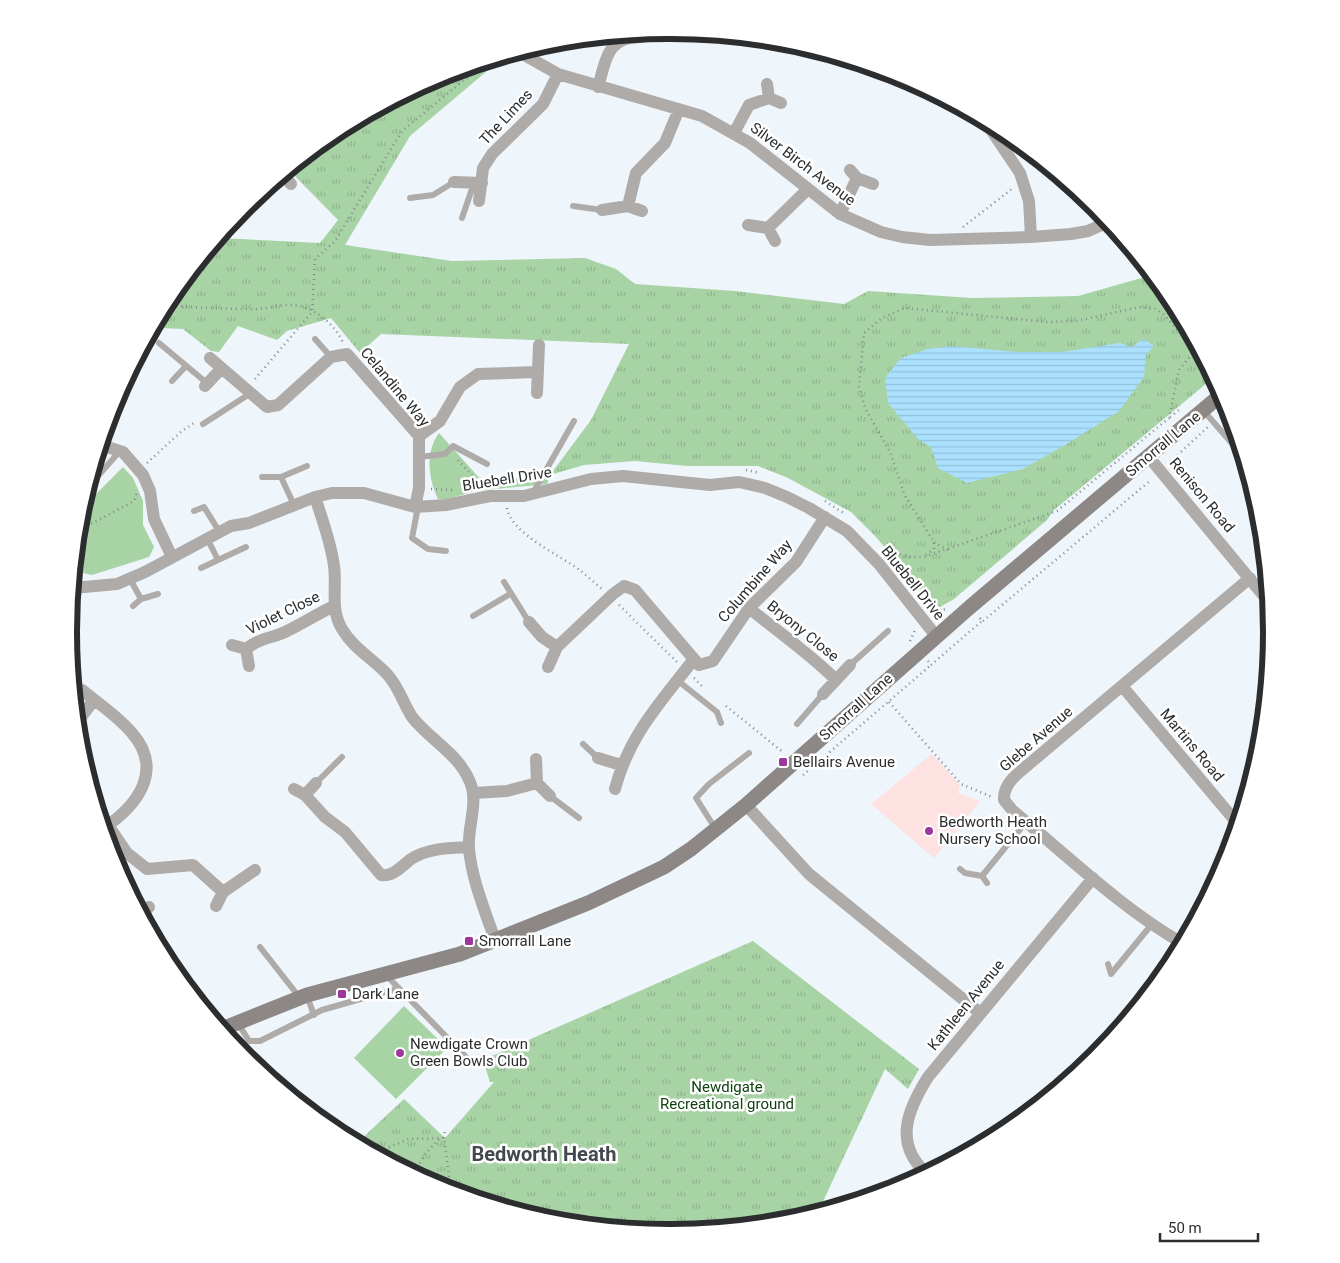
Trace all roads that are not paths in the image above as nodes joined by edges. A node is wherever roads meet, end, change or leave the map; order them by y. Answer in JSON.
{"nodes":[{"id":1,"x":622,"y":41,"type":"edge"},
{"id":2,"x":527,"y":57,"type":"edge"},
{"id":3,"x":558,"y":74,"type":"junction"},
{"id":4,"x":767,"y":84,"type":"dead end"},
{"id":5,"x":598,"y":87,"type":"junction"},
{"id":6,"x":769,"y":98,"type":"junction"},
{"id":7,"x":781,"y":103,"type":"dead end"},
{"id":8,"x":679,"y":109,"type":"junction"},
{"id":9,"x":734,"y":133,"type":"junction"},
{"id":10,"x":998,"y":139,"type":"edge"},
{"id":11,"x":454,"y":182,"type":"joint"},
{"id":12,"x":478,"y":183,"type":"junction"},
{"id":13,"x":873,"y":184,"type":"dead end"},
{"id":14,"x":808,"y":189,"type":"junction"},
{"id":15,"x":410,"y":198,"type":"dead end"},
{"id":16,"x":479,"y":201,"type":"dead end"},
{"id":17,"x":573,"y":206,"type":"dead end"},
{"id":18,"x":628,"y":206,"type":"junction"},
{"id":19,"x":602,"y":210,"type":"joint"},
{"id":20,"x":642,"y":211,"type":"dead end"},
{"id":21,"x":840,"y":214,"type":"junction"},
{"id":22,"x":462,"y":218,"type":"dead end"},
{"id":23,"x":748,"y":225,"type":"dead end"},
{"id":24,"x":1101,"y":225,"type":"edge"},
{"id":25,"x":768,"y":228,"type":"junction"},
{"id":26,"x":1031,"y":237,"type":"junction"},
{"id":27,"x":775,"y":241,"type":"dead end"},
{"id":28,"x":315,"y":339,"type":"dead end"},
{"id":29,"x":159,"y":344,"type":"dead end"},
{"id":30,"x":539,"y":345,"type":"dead end"},
{"id":31,"x":331,"y":357,"type":"junction"},
{"id":32,"x":210,"y":358,"type":"dead end"},
{"id":33,"x":186,"y":366,"type":"junction"},
{"id":34,"x":221,"y":370,"type":"junction"},
{"id":35,"x":538,"y":372,"type":"junction"},
{"id":36,"x":172,"y":381,"type":"dead end"},
{"id":37,"x":206,"y":385,"type":"joint"},
{"id":38,"x":251,"y":393,"type":"junction"},
{"id":39,"x":537,"y":393,"type":"dead end"},
{"id":40,"x":1216,"y":399,"type":"edge"},
{"id":41,"x":1203,"y":410,"type":"junction"},
{"id":42,"x":574,"y":420,"type":"dead end"},
{"id":43,"x":203,"y":424,"type":"dead end"},
{"id":44,"x":419,"y":436,"type":"junction"},
{"id":45,"x":1232,"y":443,"type":"edge"},
{"id":46,"x":107,"y":447,"type":"edge"},
{"id":47,"x":120,"y":451,"type":"junction"},
{"id":48,"x":1148,"y":456,"type":"junction"},
{"id":49,"x":419,"y":457,"type":"junction"},
{"id":50,"x":488,"y":464,"type":"dead end"},
{"id":51,"x":307,"y":466,"type":"dead end"},
{"id":52,"x":98,"y":475,"type":"edge"},
{"id":53,"x":262,"y":477,"type":"dead end"},
{"id":54,"x":281,"y":477,"type":"junction"},
{"id":55,"x":532,"y":494,"type":"junction"},
{"id":56,"x":315,"y":497,"type":"junction"},
{"id":57,"x":294,"y":505,"type":"junction"},
{"id":58,"x":416,"y":507,"type":"junction"},
{"id":59,"x":194,"y":511,"type":"dead end"},
{"id":60,"x":825,"y":516,"type":"junction"},
{"id":61,"x":219,"y":531,"type":"junction"},
{"id":62,"x":207,"y":538,"type":"junction"},
{"id":63,"x":246,"y":547,"type":"dead end"},
{"id":64,"x":446,"y":551,"type":"dead end"},
{"id":65,"x":172,"y":557,"type":"junction"},
{"id":66,"x":218,"y":560,"type":"junction"},
{"id":67,"x":202,"y":568,"type":"dead end"},
{"id":68,"x":1250,"y":578,"type":"junction"},
{"id":69,"x":130,"y":579,"type":"junction"},
{"id":70,"x":504,"y":582,"type":"dead end"},
{"id":71,"x":79,"y":587,"type":"edge"},
{"id":72,"x":1261,"y":592,"type":"edge"},
{"id":73,"x":158,"y":594,"type":"dead end"},
{"id":74,"x":510,"y":594,"type":"junction"},
{"id":75,"x":141,"y":599,"type":"junction"},
{"id":76,"x":132,"y":606,"type":"dead end"},
{"id":77,"x":334,"y":606,"type":"junction"},
{"id":78,"x":749,"y":608,"type":"junction"},
{"id":79,"x":473,"y":616,"type":"dead end"},
{"id":80,"x":529,"y":622,"type":"joint"},
{"id":81,"x":888,"y":631,"type":"dead end"},
{"id":82,"x":936,"y":636,"type":"junction"},
{"id":83,"x":232,"y":645,"type":"dead end"},
{"id":84,"x":557,"y":647,"type":"junction"},
{"id":85,"x":246,"y":649,"type":"junction"},
{"id":86,"x":694,"y":659,"type":"junction"},
{"id":87,"x":850,"y":665,"type":"joint"},
{"id":88,"x":248,"y":666,"type":"dead end"},
{"id":89,"x":548,"y":668,"type":"dead end"},
{"id":90,"x":681,"y":675,"type":"junction"},
{"id":91,"x":836,"y":680,"type":"junction"},
{"id":92,"x":1122,"y":686,"type":"junction"},
{"id":93,"x":82,"y":690,"type":"dead end"},
{"id":94,"x":824,"y":694,"type":"joint"},
{"id":95,"x":94,"y":700,"type":"junction"},
{"id":96,"x":83,"y":714,"type":"edge"},
{"id":97,"x":721,"y":723,"type":"dead end"},
{"id":98,"x":797,"y":724,"type":"dead end"},
{"id":99,"x":583,"y":744,"type":"dead end"},
{"id":100,"x":749,"y":752,"type":"dead end"},
{"id":101,"x":342,"y":757,"type":"dead end"},
{"id":102,"x":598,"y":758,"type":"joint"},
{"id":103,"x":536,"y":759,"type":"dead end"},
{"id":104,"x":621,"y":765,"type":"junction"},
{"id":105,"x":316,"y":783,"type":"joint"},
{"id":106,"x":537,"y":783,"type":"junction"},
{"id":107,"x":615,"y":788,"type":"dead end"},
{"id":108,"x":474,"y":793,"type":"junction"},
{"id":109,"x":550,"y":796,"type":"joint"},
{"id":110,"x":746,"y":805,"type":"junction"},
{"id":111,"x":579,"y":818,"type":"dead end"},
{"id":112,"x":1232,"y":818,"type":"edge"},
{"id":113,"x":1026,"y":822,"type":"junction"},
{"id":114,"x":109,"y":823,"type":"edge"},
{"id":115,"x":716,"y":829,"type":"junction"},
{"id":116,"x":114,"y":837,"type":"edge"},
{"id":117,"x":469,"y":847,"type":"junction"},
{"id":118,"x":960,"y":869,"type":"dead end"},
{"id":119,"x":254,"y":870,"type":"dead end"},
{"id":120,"x":982,"y":876,"type":"junction"},
{"id":121,"x":1093,"y":878,"type":"junction"},
{"id":122,"x":987,"y":883,"type":"dead end"},
{"id":123,"x":223,"y":892,"type":"junction"},
{"id":124,"x":216,"y":906,"type":"dead end"},
{"id":125,"x":1152,"y":924,"type":"junction"},
{"id":126,"x":1176,"y":939,"type":"edge"},
{"id":127,"x":495,"y":940,"type":"junction"},
{"id":128,"x":260,"y":947,"type":"dead end"},
{"id":129,"x":1108,"y":964,"type":"dead end"},
{"id":130,"x":386,"y":974,"type":"junction"},
{"id":131,"x":399,"y":988,"type":"junction"},
{"id":132,"x":303,"y":996,"type":"junction"},
{"id":133,"x":980,"y":1013,"type":"junction"},
{"id":134,"x":314,"y":1014,"type":"junction"},
{"id":135,"x":238,"y":1022,"type":"junction"},
{"id":136,"x":228,"y":1026,"type":"edge"},
{"id":137,"x":472,"y":1063,"type":"dead end"},
{"id":138,"x":919,"y":1169,"type":"edge"}],
"edges":[{"from":1,"to":5,"type":"street"},
{"from":2,"to":3,"type":"street","name":"Silver Birch Avenue"},
{"from":3,"to":5,"type":"street","name":"Silver Birch Avenue"},
{"from":3,"to":12,"type":"street","name":"The Limes"},
{"from":4,"to":6,"type":"street"},
{"from":5,"to":8,"type":"street","name":"Silver Birch Avenue"},
{"from":6,"to":7,"type":"street"},
{"from":6,"to":9,"type":"street"},
{"from":8,"to":9,"type":"street","name":"Silver Birch Avenue"},
{"from":8,"to":18,"type":"street"},
{"from":9,"to":14,"type":"street","name":"Silver Birch Avenue"},
{"from":10,"to":26,"type":"street"},
{"from":11,"to":12,"type":"street"},
{"from":11,"to":15,"type":"lane"},
{"from":12,"to":16,"type":"street","name":"The Limes"},
{"from":12,"to":22,"type":"lane"},
{"from":13,"to":21,"type":"street"},
{"from":14,"to":21,"type":"street","name":"Silver Birch Avenue"},
{"from":14,"to":25,"type":"street"},
{"from":17,"to":19,"type":"lane"},
{"from":18,"to":19,"type":"street"},
{"from":18,"to":20,"type":"street"},
{"from":21,"to":26,"type":"street","name":"Silver Birch Avenue"},
{"from":23,"to":25,"type":"street"},
{"from":24,"to":26,"type":"street","name":"Silver Birch Avenue"},
{"from":25,"to":27,"type":"street"},
{"from":28,"to":31,"type":"lane"},
{"from":29,"to":33,"type":"lane"},
{"from":30,"to":35,"type":"street"},
{"from":31,"to":38,"type":"street"},
{"from":31,"to":44,"type":"street","name":"Celandine Way"},
{"from":32,"to":34,"type":"street"},
{"from":33,"to":36,"type":"lane"},
{"from":33,"to":37,"type":"lane"},
{"from":34,"to":37,"type":"street"},
{"from":34,"to":38,"type":"street"},
{"from":35,"to":39,"type":"street"},
{"from":35,"to":44,"type":"street"},
{"from":38,"to":43,"type":"lane"},
{"from":40,"to":41,"type":"street","name":"Smorrall Lane"},
{"from":41,"to":45,"type":"lane"},
{"from":41,"to":48,"type":"street","name":"Smorrall Lane"},
{"from":42,"to":55,"type":"lane"},
{"from":44,"to":49,"type":"street","name":"Celandine Way"},
{"from":46,"to":47,"type":"street"},
{"from":47,"to":52,"type":"lane"},
{"from":47,"to":65,"type":"street"},
{"from":48,"to":68,"type":"street","name":"Renison Road"},
{"from":48,"to":82,"type":"street","name":"Smorrall Lane"},
{"from":49,"to":50,"type":"lane"},
{"from":49,"to":58,"type":"street","name":"Celandine Way"},
{"from":51,"to":54,"type":"lane"},
{"from":53,"to":54,"type":"lane"},
{"from":54,"to":57,"type":"lane"},
{"from":55,"to":58,"type":"street","name":"Bluebell Drive"},
{"from":55,"to":60,"type":"street","name":"Bluebell Drive"},
{"from":56,"to":57,"type":"street","name":"Bluebell Drive"},
{"from":56,"to":58,"type":"street","name":"Bluebell Drive"},
{"from":56,"to":77,"type":"street"},
{"from":57,"to":61,"type":"street","name":"Bluebell Drive"},
{"from":58,"to":64,"type":"lane"},
{"from":59,"to":61,"type":"lane"},
{"from":60,"to":78,"type":"street","name":"Columbine Way"},
{"from":60,"to":82,"type":"street","name":"Bluebell Drive"},
{"from":61,"to":62,"type":"street","name":"Bluebell Drive"},
{"from":62,"to":65,"type":"street","name":"Bluebell Drive"},
{"from":62,"to":66,"type":"lane"},
{"from":63,"to":66,"type":"lane"},
{"from":65,"to":69,"type":"street","name":"Bluebell Drive"},
{"from":66,"to":67,"type":"lane"},
{"from":68,"to":72,"type":"street","name":"Renison Road"},
{"from":68,"to":92,"type":"street","name":"Glebe Avenue"},
{"from":69,"to":71,"type":"street","name":"Bluebell Drive"},
{"from":69,"to":75,"type":"lane"},
{"from":70,"to":74,"type":"lane"},
{"from":73,"to":75,"type":"lane"},
{"from":74,"to":79,"type":"lane"},
{"from":74,"to":80,"type":"lane"},
{"from":75,"to":76,"type":"lane"},
{"from":77,"to":85,"type":"street","name":"Violet Close"},
{"from":77,"to":108,"type":"street"},
{"from":78,"to":86,"type":"street","name":"Columbine Way"},
{"from":78,"to":91,"type":"street","name":"Bryony Close"},
{"from":80,"to":84,"type":"street"},
{"from":81,"to":87,"type":"lane"},
{"from":82,"to":110,"type":"street","name":"Smorrall Lane"},
{"from":83,"to":85,"type":"street","name":"Violet Close"},
{"from":84,"to":86,"type":"street"},
{"from":84,"to":89,"type":"street"},
{"from":85,"to":88,"type":"street","name":"Violet Close"},
{"from":86,"to":90,"type":"street"},
{"from":87,"to":91,"type":"street","name":"Bryony Close"},
{"from":90,"to":97,"type":"lane"},
{"from":90,"to":104,"type":"street"},
{"from":91,"to":94,"type":"street","name":"Bryony Close"},
{"from":92,"to":112,"type":"street","name":"Martins Road"},
{"from":92,"to":113,"type":"street","name":"Glebe Avenue"},
{"from":93,"to":95,"type":"street"},
{"from":94,"to":98,"type":"lane"},
{"from":95,"to":96,"type":"street"},
{"from":95,"to":114,"type":"street"},
{"from":99,"to":102,"type":"lane"},
{"from":100,"to":115,"type":"lane"},
{"from":101,"to":105,"type":"lane"},
{"from":102,"to":104,"type":"street"},
{"from":103,"to":106,"type":"street"},
{"from":104,"to":107,"type":"street"},
{"from":105,"to":117,"type":"street"},
{"from":106,"to":108,"type":"street"},
{"from":106,"to":109,"type":"street"},
{"from":108,"to":117,"type":"street"},
{"from":109,"to":111,"type":"lane"},
{"from":110,"to":115,"type":"street","name":"Smorrall Lane"},
{"from":110,"to":133,"type":"street"},
{"from":113,"to":120,"type":"lane"},
{"from":113,"to":121,"type":"street","name":"Glebe Avenue"},
{"from":115,"to":127,"type":"street","name":"Smorrall Lane"},
{"from":116,"to":123,"type":"street"},
{"from":117,"to":127,"type":"street"},
{"from":118,"to":120,"type":"lane"},
{"from":119,"to":123,"type":"street"},
{"from":120,"to":122,"type":"lane"},
{"from":121,"to":125,"type":"street","name":"Glebe Avenue"},
{"from":121,"to":133,"type":"street","name":"Kathleen Avenue"},
{"from":123,"to":124,"type":"street"},
{"from":125,"to":126,"type":"street","name":"Glebe Avenue"},
{"from":125,"to":129,"type":"lane"},
{"from":127,"to":130,"type":"street","name":"Smorrall Lane"},
{"from":128,"to":132,"type":"lane"},
{"from":130,"to":131,"type":"lane"},
{"from":130,"to":132,"type":"street","name":"Smorrall Lane"},
{"from":131,"to":134,"type":"lane"},
{"from":131,"to":137,"type":"lane"},
{"from":132,"to":134,"type":"lane"},
{"from":132,"to":135,"type":"street","name":"Smorrall Lane"},
{"from":133,"to":138,"type":"street","name":"Kathleen Avenue"},
{"from":134,"to":135,"type":"lane"},
{"from":135,"to":136,"type":"street","name":"Smorrall Lane"}]}
